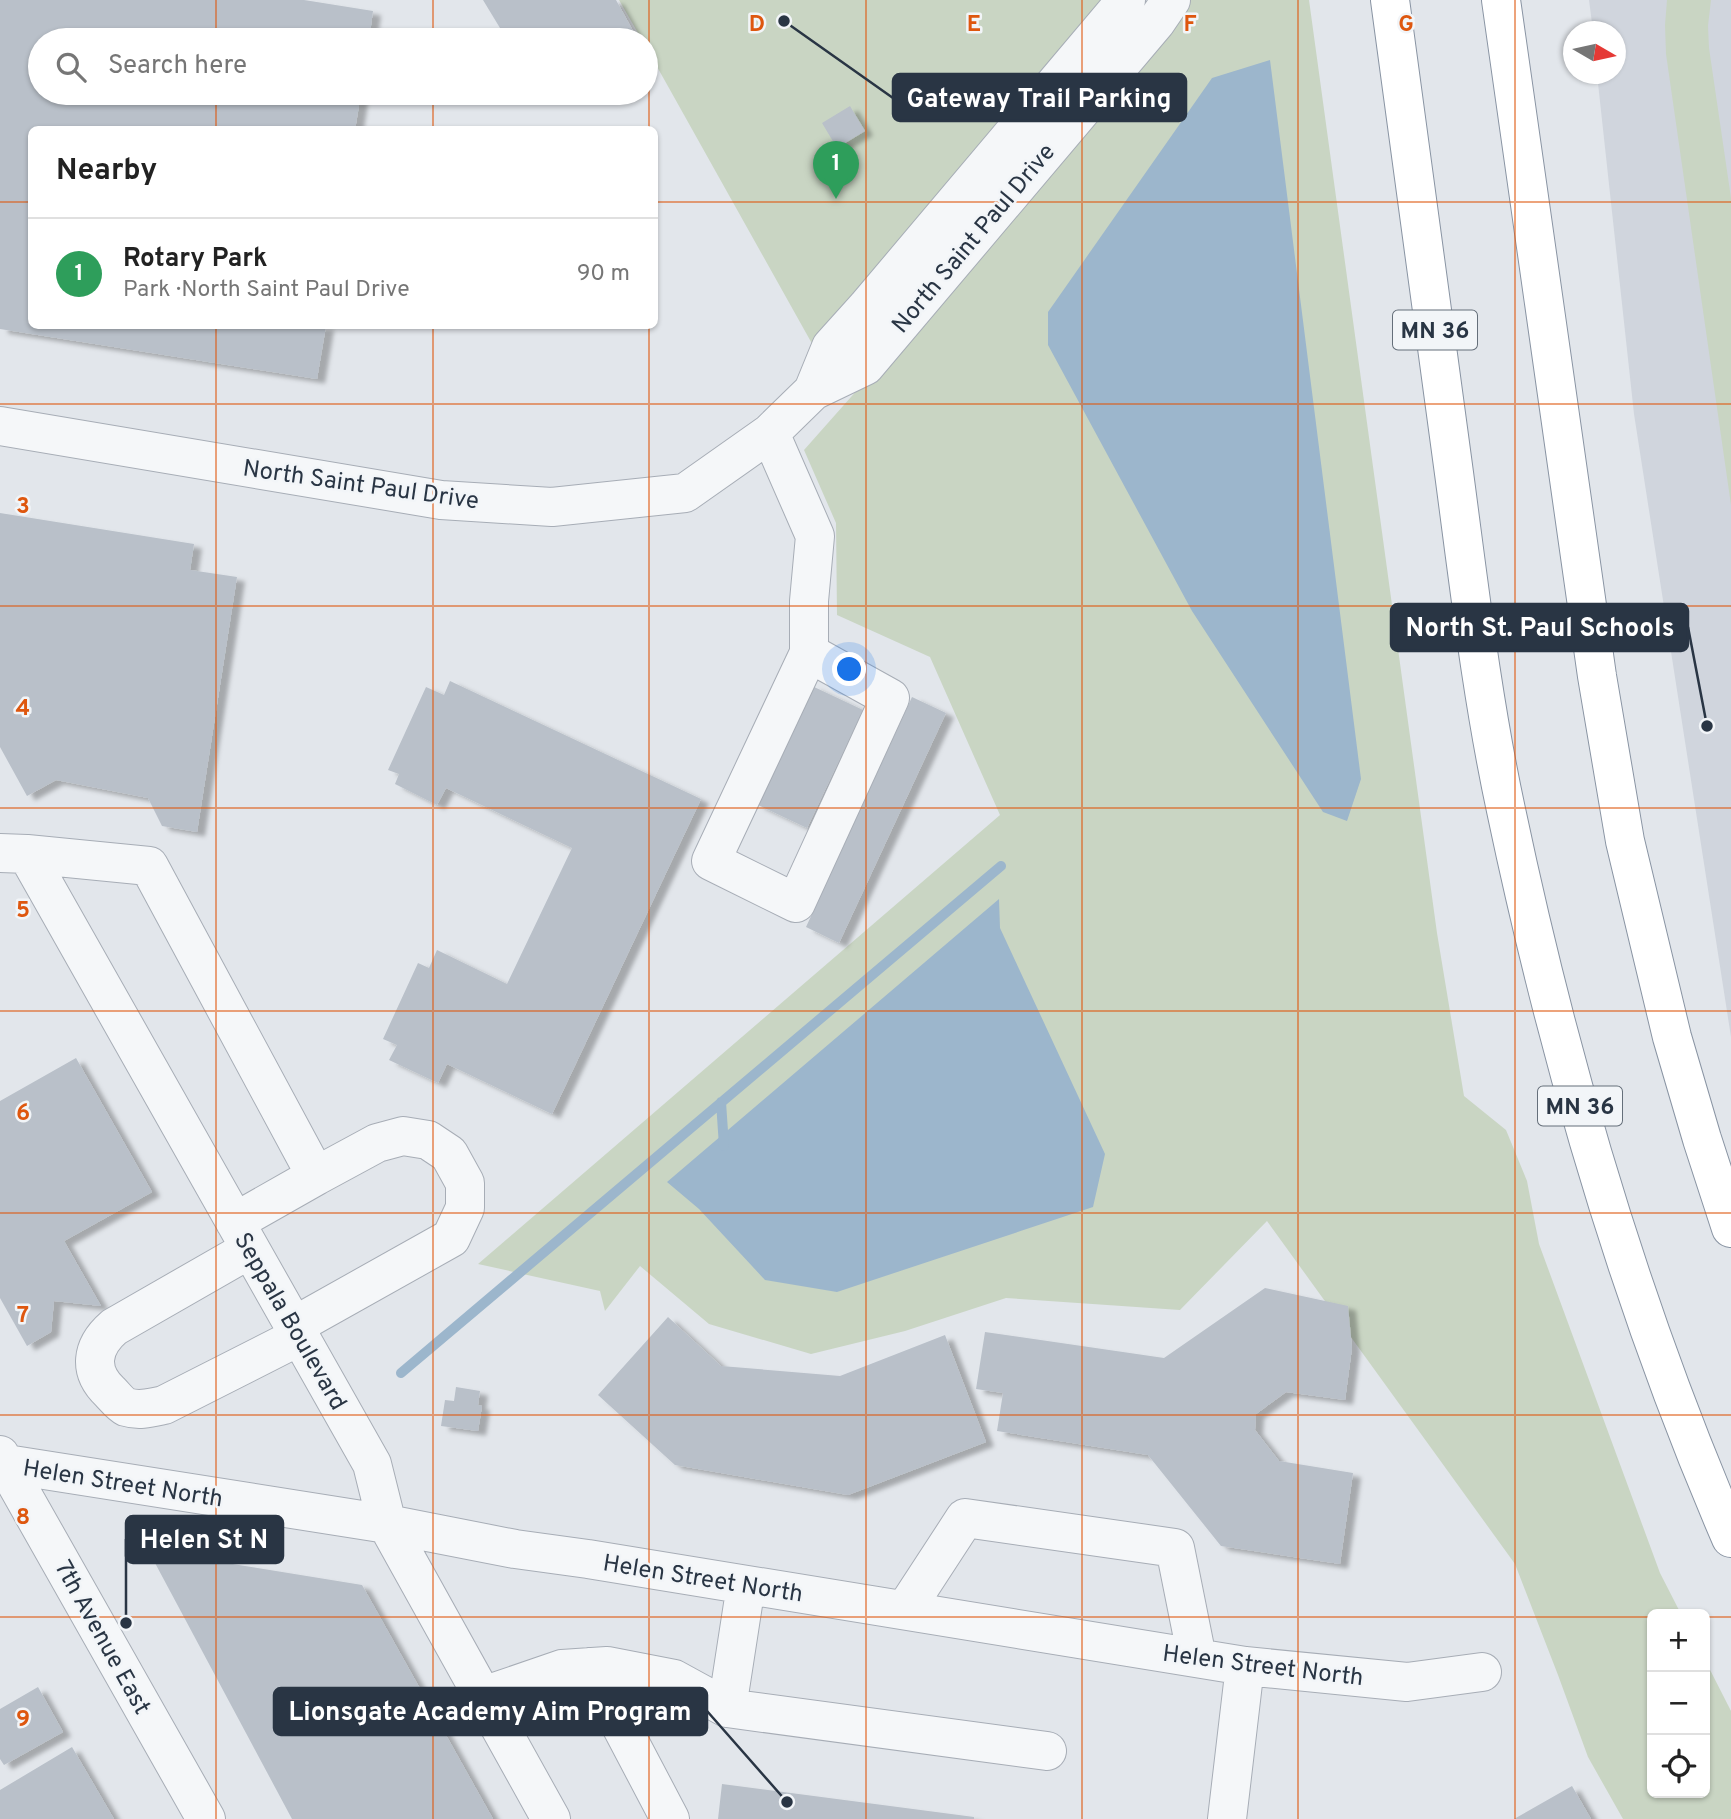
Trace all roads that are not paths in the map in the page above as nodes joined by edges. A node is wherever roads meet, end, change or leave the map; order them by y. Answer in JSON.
{"nodes":[{"id":1,"x":1126,"y":0,"type":"edge"},
{"id":2,"x":1171,"y":0,"type":"edge"},
{"id":3,"x":1390,"y":0,"type":"edge"},
{"id":4,"x":1501,"y":0,"type":"edge"},
{"id":5,"x":813,"y":391,"type":"junction"},
{"id":6,"x":0,"y":426,"type":"edge"},
{"id":7,"x":770,"y":433,"type":"junction"},
{"id":8,"x":809,"y":653,"type":"junction"},
{"id":9,"x":13,"y":853,"type":"edge"},
{"id":10,"x":316,"y":1176,"type":"junction"},
{"id":11,"x":1731,"y":1228,"type":"edge"},
{"id":12,"x":243,"y":1235,"type":"junction"},
{"id":13,"x":297,"y":1331,"type":"junction"},
{"id":14,"x":2,"y":1461,"type":"edge"},
{"id":15,"x":387,"y":1524,"type":"junction"},
{"id":16,"x":1731,"y":1538,"type":"edge"},
{"id":17,"x":746,"y":1585,"type":"junction"},
{"id":18,"x":905,"y":1610,"type":"junction"},
{"id":19,"x":1197,"y":1658,"type":"junction"},
{"id":20,"x":1245,"y":1666,"type":"junction"},
{"id":21,"x":590,"y":1667,"type":"junction"},
{"id":22,"x":1482,"y":1672,"type":"dead end"},
{"id":23,"x":483,"y":1696,"type":"junction"},
{"id":24,"x":727,"y":1708,"type":"junction"},
{"id":25,"x":1046,"y":1751,"type":"dead end"},
{"id":26,"x":206,"y":1819,"type":"edge"},
{"id":27,"x":551,"y":1819,"type":"edge"},
{"id":28,"x":670,"y":1819,"type":"edge"},
{"id":29,"x":1227,"y":1819,"type":"edge"}],
"edges":[{"from":1,"to":5,"type":"street","name":"North Saint Paul Drive"},
{"from":2,"to":5,"type":"street","name":"North Saint Paul Drive"},
{"from":3,"to":16,"type":"highway","number":"MN 36"},
{"from":4,"to":11,"type":"highway"},
{"from":5,"to":7,"type":"street","name":"North Saint Paul Drive"},
{"from":6,"to":7,"type":"street","name":"North Saint Paul Drive"},
{"from":7,"to":8,"type":"street"},
{"from":8,"to":8,"type":"street"},
{"from":9,"to":10,"type":"street"},
{"from":9,"to":12,"type":"street","name":"Seppala Boulevard"},
{"from":10,"to":12,"type":"street"},
{"from":10,"to":13,"type":"street"},
{"from":12,"to":13,"type":"street","name":"Seppala Boulevard"},
{"from":12,"to":13,"type":"street"},
{"from":13,"to":15,"type":"street","name":"Seppala Boulevard"},
{"from":14,"to":15,"type":"street","name":"Helen Street North"},
{"from":14,"to":26,"type":"street","name":"7th Avenue East"},
{"from":15,"to":17,"type":"street","name":"Helen Street North"},
{"from":15,"to":23,"type":"street","name":"Seppala Boulevard"},
{"from":17,"to":18,"type":"street","name":"Helen Street North"},
{"from":17,"to":24,"type":"street"},
{"from":18,"to":19,"type":"street","name":"Helen Street North"},
{"from":18,"to":19,"type":"street"},
{"from":19,"to":20,"type":"street","name":"Helen Street North"},
{"from":20,"to":22,"type":"street","name":"Helen Street North"},
{"from":20,"to":29,"type":"street"},
{"from":21,"to":23,"type":"street"},
{"from":21,"to":24,"type":"street"},
{"from":21,"to":28,"type":"street"},
{"from":23,"to":27,"type":"street","name":"Seppala Boulevard"},
{"from":24,"to":25,"type":"street"}]}
